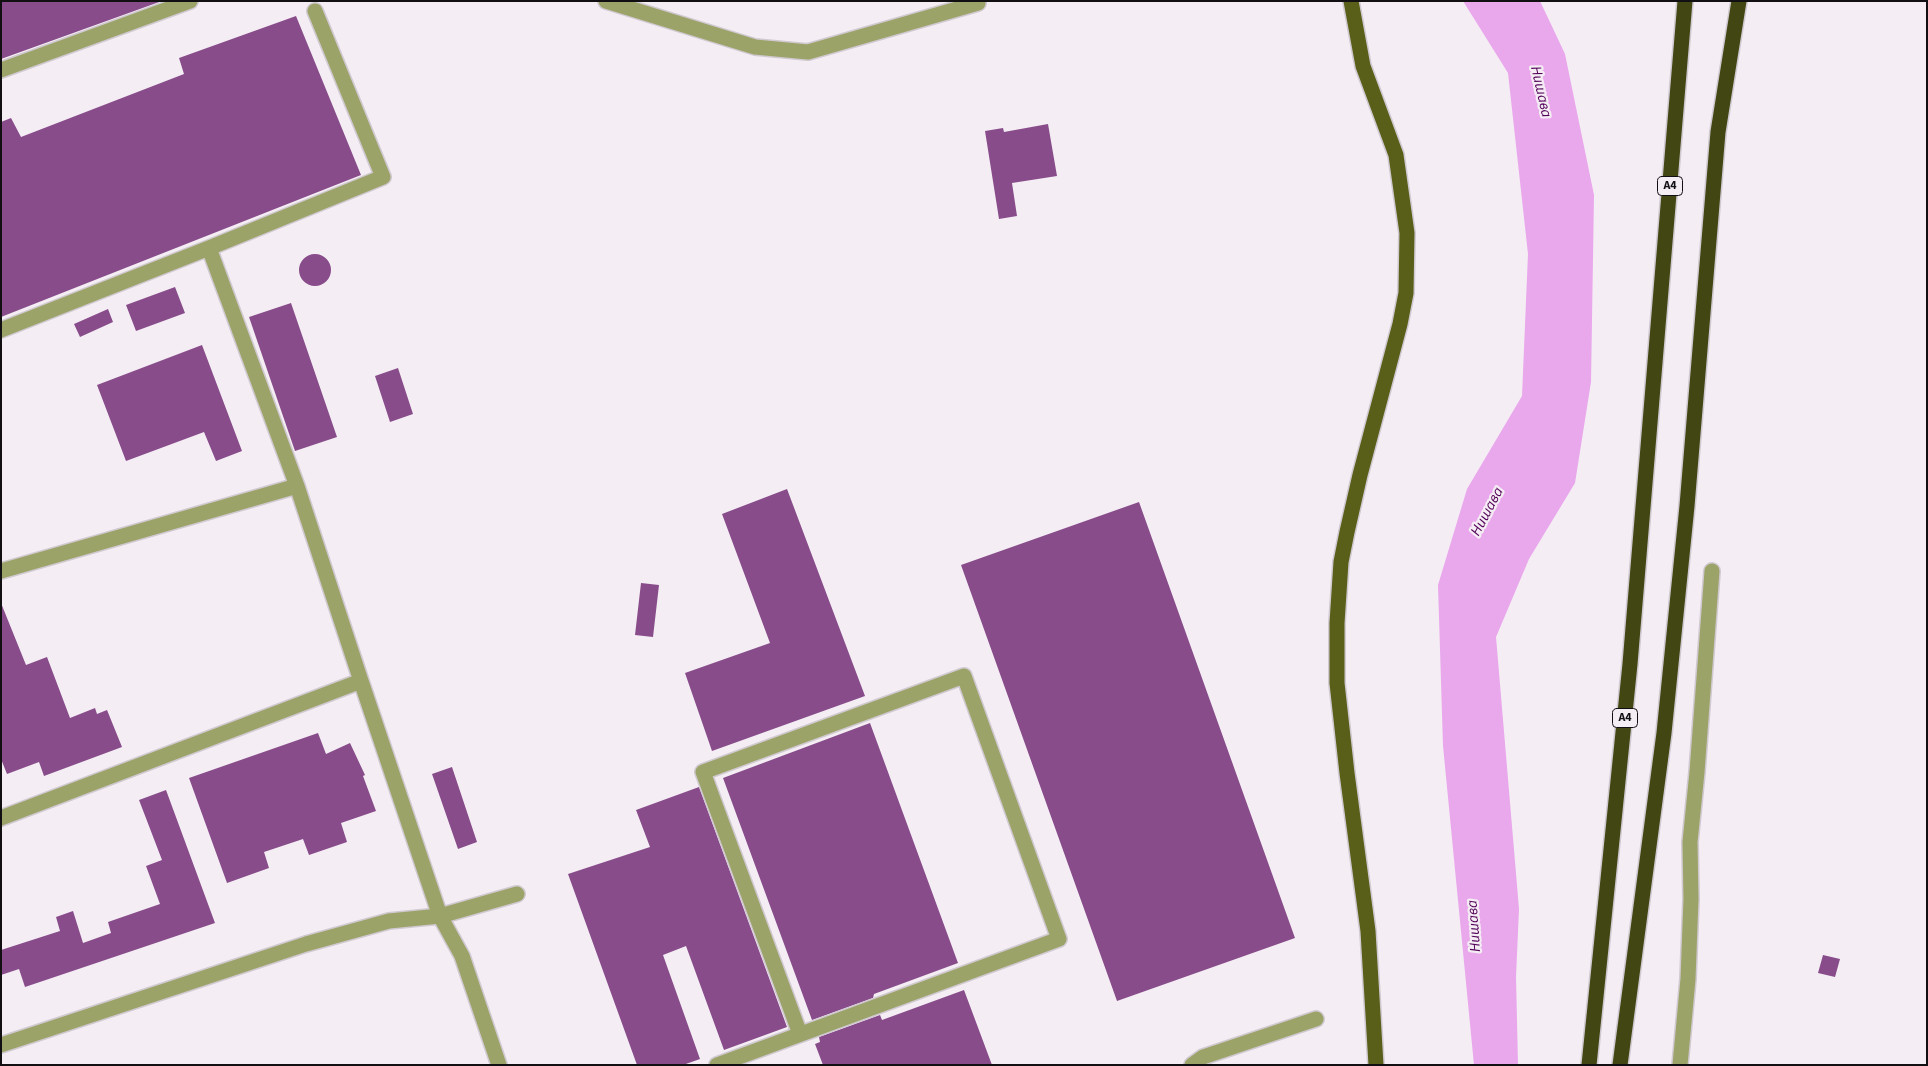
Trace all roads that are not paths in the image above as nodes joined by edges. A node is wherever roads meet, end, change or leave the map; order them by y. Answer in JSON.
{"nodes":[{"id":1,"x":190,"y":1,"type":"edge"},
{"id":2,"x":606,"y":1,"type":"edge"},
{"id":3,"x":1351,"y":1,"type":"edge"},
{"id":4,"x":1685,"y":1,"type":"edge"},
{"id":5,"x":1739,"y":1,"type":"edge"},
{"id":6,"x":978,"y":3,"type":"dead end"},
{"id":7,"x":314,"y":11,"type":"dead end"},
{"id":8,"x":1,"y":70,"type":"edge"},
{"id":9,"x":209,"y":248,"type":"junction"},
{"id":10,"x":1,"y":330,"type":"edge"},
{"id":11,"x":297,"y":486,"type":"junction"},
{"id":12,"x":1,"y":571,"type":"edge"},
{"id":13,"x":1712,"y":571,"type":"dead end"},
{"id":14,"x":361,"y":681,"type":"junction"},
{"id":15,"x":1,"y":818,"type":"edge"},
{"id":16,"x":517,"y":894,"type":"dead end"},
{"id":17,"x":440,"y":916,"type":"junction"},
{"id":18,"x":1316,"y":1019,"type":"dead end"},
{"id":19,"x":800,"y":1034,"type":"junction"},
{"id":20,"x":1,"y":1045,"type":"edge"},
{"id":21,"x":499,"y":1065,"type":"edge"},
{"id":22,"x":716,"y":1065,"type":"edge"},
{"id":23,"x":1192,"y":1065,"type":"edge"},
{"id":24,"x":1376,"y":1065,"type":"edge"},
{"id":25,"x":1589,"y":1065,"type":"edge"},
{"id":26,"x":1620,"y":1065,"type":"edge"},
{"id":27,"x":1680,"y":1065,"type":"edge"}],
"edges":[{"from":1,"to":8,"type":"street"},
{"from":2,"to":6,"type":"street"},
{"from":3,"to":24,"type":"main road"},
{"from":4,"to":25,"type":"highway","number":"A4"},
{"from":5,"to":26,"type":"highway"},
{"from":7,"to":9,"type":"street"},
{"from":9,"to":10,"type":"street"},
{"from":9,"to":11,"type":"street"},
{"from":11,"to":12,"type":"street"},
{"from":11,"to":14,"type":"street"},
{"from":13,"to":27,"type":"street"},
{"from":14,"to":15,"type":"street"},
{"from":14,"to":17,"type":"street"},
{"from":16,"to":17,"type":"street"},
{"from":17,"to":20,"type":"street"},
{"from":17,"to":21,"type":"street"},
{"from":18,"to":23,"type":"street"},
{"from":19,"to":19,"type":"street"},
{"from":19,"to":22,"type":"street"}]}
